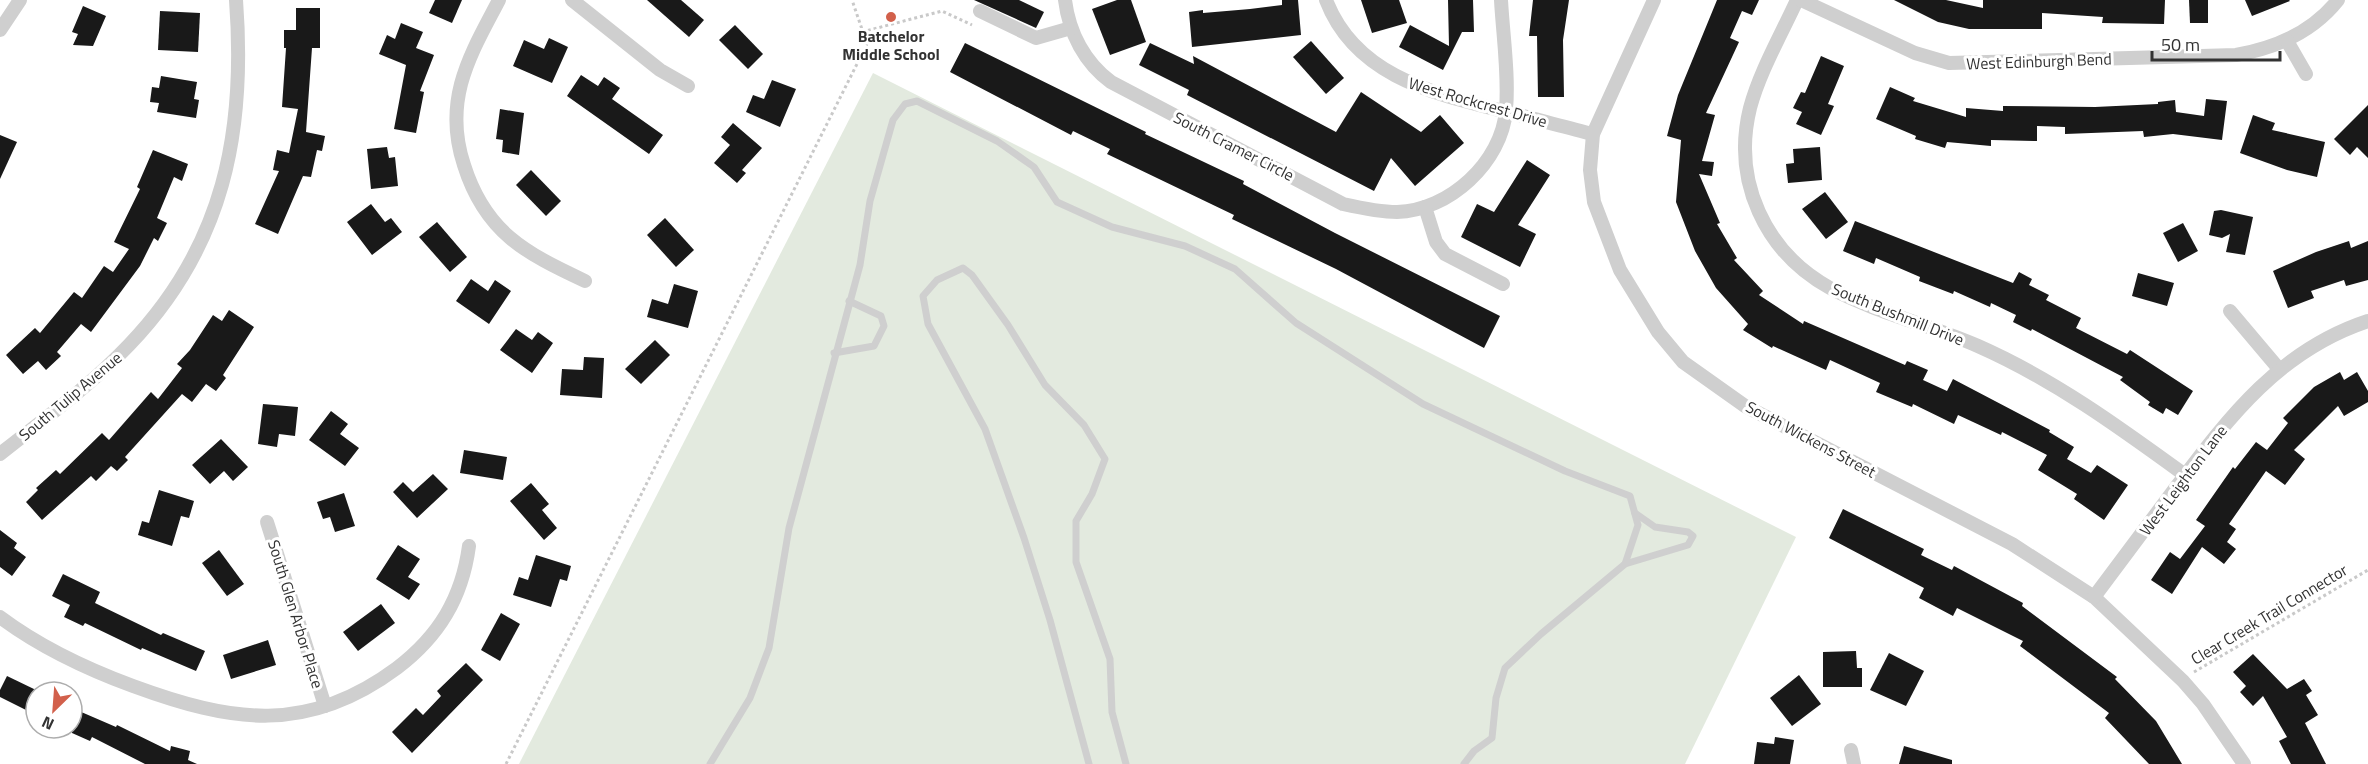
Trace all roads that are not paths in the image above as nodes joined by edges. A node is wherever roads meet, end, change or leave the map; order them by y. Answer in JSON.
{"nodes":[{"id":1,"x":20,"y":0,"type":"edge"},
{"id":2,"x":236,"y":0,"type":"edge"},
{"id":3,"x":500,"y":0,"type":"edge"},
{"id":4,"x":572,"y":0,"type":"edge"},
{"id":5,"x":1065,"y":0,"type":"edge"},
{"id":6,"x":1326,"y":0,"type":"edge"},
{"id":7,"x":1501,"y":0,"type":"edge"},
{"id":8,"x":1654,"y":0,"type":"edge"},
{"id":9,"x":1799,"y":0,"type":"edge"},
{"id":10,"x":2338,"y":0,"type":"edge"},
{"id":11,"x":980,"y":11,"type":"road end"},
{"id":12,"x":1071,"y":28,"type":"junction"},
{"id":13,"x":0,"y":30,"type":"edge"},
{"id":14,"x":2288,"y":41,"type":"junction"},
{"id":15,"x":2306,"y":74,"type":"dead end"},
{"id":16,"x":688,"y":86,"type":"dead end"},
{"id":17,"x":1506,"y":112,"type":"junction"},
{"id":18,"x":1593,"y":134,"type":"junction"},
{"id":19,"x":1425,"y":207,"type":"junction"},
{"id":20,"x":585,"y":281,"type":"dead end"},
{"id":21,"x":1503,"y":284,"type":"dead end"},
{"id":22,"x":849,"y":301,"type":"junction"},
{"id":23,"x":2230,"y":311,"type":"dead end"},
{"id":24,"x":2368,"y":321,"type":"edge"},
{"id":25,"x":834,"y":353,"type":"junction"},
{"id":26,"x":2279,"y":369,"type":"junction"},
{"id":27,"x":0,"y":454,"type":"edge"},
{"id":28,"x":2185,"y":475,"type":"junction"},
{"id":29,"x":1634,"y":513,"type":"junction"},
{"id":30,"x":267,"y":522,"type":"dead end"},
{"id":31,"x":469,"y":546,"type":"dead end"},
{"id":32,"x":1625,"y":564,"type":"junction"},
{"id":33,"x":2094,"y":597,"type":"junction"},
{"id":34,"x":0,"y":617,"type":"edge"},
{"id":35,"x":325,"y":706,"type":"junction"},
{"id":36,"x":710,"y":764,"type":"edge"},
{"id":37,"x":1089,"y":764,"type":"edge"},
{"id":38,"x":1126,"y":764,"type":"edge"},
{"id":39,"x":1464,"y":764,"type":"edge"},
{"id":40,"x":2244,"y":764,"type":"edge"}],
"edges":[{"from":1,"to":13,"type":"street"},
{"from":2,"to":27,"type":"street","name":"South Tulip Avenue"},
{"from":3,"to":20,"type":"street"},
{"from":4,"to":16,"type":"street"},
{"from":5,"to":12,"type":"street","name":"South Cramer Circle"},
{"from":6,"to":17,"type":"street","name":"West Rockcrest Drive"},
{"from":7,"to":17,"type":"street","name":"South Cramer Circle"},
{"from":8,"to":18,"type":"street","name":"South Wickens Street"},
{"from":9,"to":14,"type":"street","name":"West Edinburgh Bend"},
{"from":9,"to":28,"type":"street","name":"South Bushmill Drive"},
{"from":10,"to":14,"type":"street","name":"West Edinburgh Bend"},
{"from":11,"to":12,"type":"street"},
{"from":12,"to":19,"type":"street","name":"South Cramer Circle"},
{"from":14,"to":15,"type":"street"},
{"from":17,"to":18,"type":"street","name":"West Rockcrest Drive"},
{"from":17,"to":19,"type":"street","name":"South Cramer Circle"},
{"from":18,"to":33,"type":"street","name":"South Wickens Street"},
{"from":19,"to":21,"type":"street"},
{"from":22,"to":25,"type":"lane"},
{"from":22,"to":25,"type":"lane"},
{"from":22,"to":29,"type":"lane"},
{"from":23,"to":26,"type":"street"},
{"from":24,"to":26,"type":"street","name":"West Leighton Lane"},
{"from":25,"to":36,"type":"lane"},
{"from":26,"to":28,"type":"street","name":"West Leighton Lane"},
{"from":28,"to":33,"type":"street","name":"West Leighton Lane"},
{"from":29,"to":32,"type":"lane"},
{"from":29,"to":32,"type":"lane"},
{"from":30,"to":35,"type":"street","name":"South Glen Arbor Place"},
{"from":31,"to":35,"type":"street"},
{"from":32,"to":39,"type":"lane"},
{"from":33,"to":40,"type":"street","name":"South Wickens Street"},
{"from":34,"to":35,"type":"street"},
{"from":37,"to":38,"type":"lane"}]}
